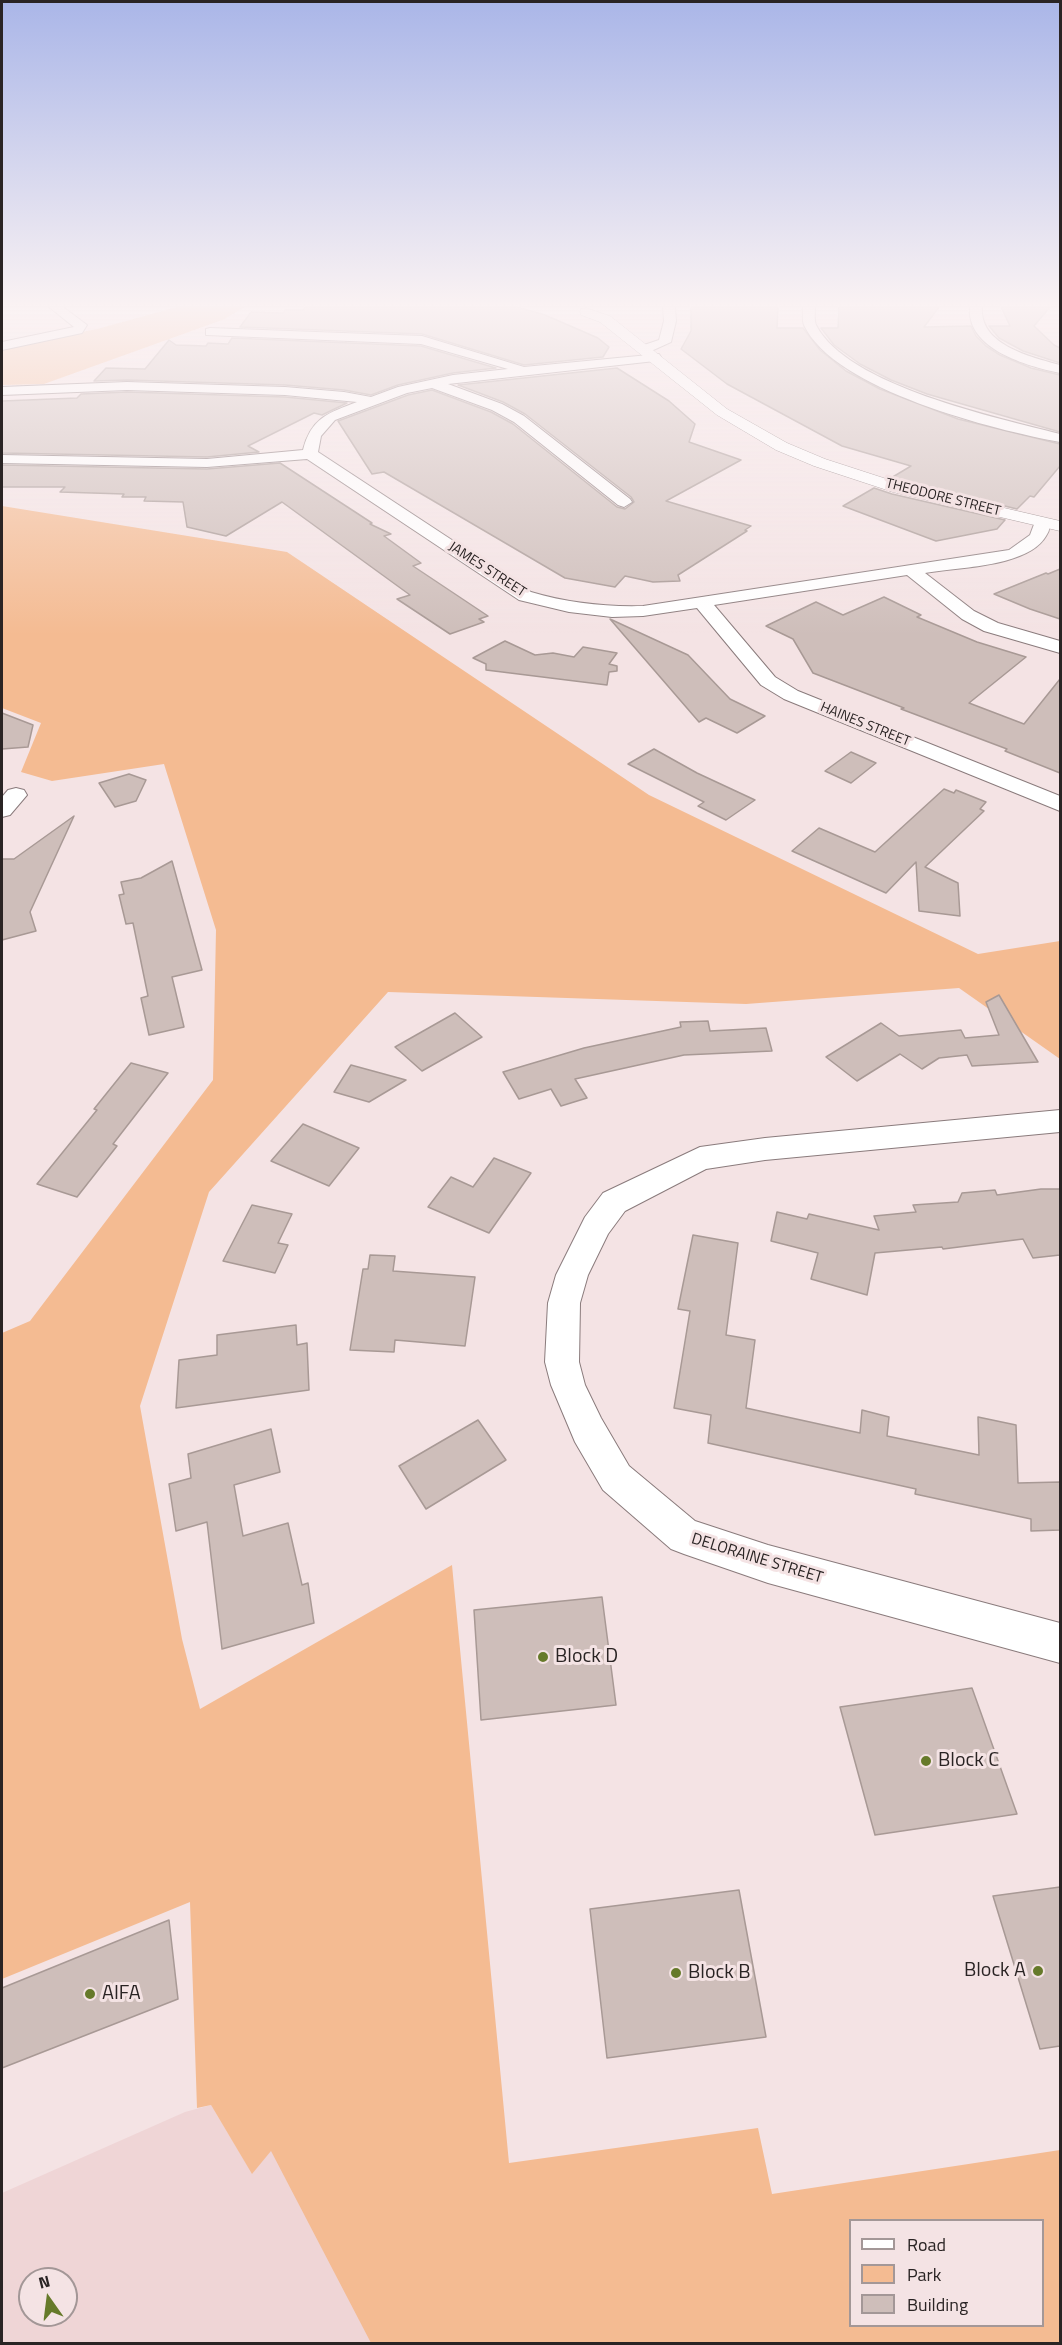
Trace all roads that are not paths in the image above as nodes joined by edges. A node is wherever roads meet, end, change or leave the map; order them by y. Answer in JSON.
{"nodes":[{"id":1,"x":331,"y":416,"type":"edge"},
{"id":2,"x":516,"y":416,"type":"edge"},
{"id":3,"x":729,"y":416,"type":"edge"},
{"id":4,"x":981,"y":416,"type":"edge"},
{"id":5,"x":1060,"y":438,"type":"edge"},
{"id":6,"x":310,"y":454,"type":"junction"},
{"id":7,"x":2,"y":459,"type":"edge"},
{"id":8,"x":624,"y":501,"type":"dead end"},
{"id":9,"x":1042,"y":522,"type":"junction"},
{"id":10,"x":1060,"y":526,"type":"edge"},
{"id":11,"x":911,"y":570,"type":"junction"},
{"id":12,"x":702,"y":602,"type":"junction"},
{"id":13,"x":1060,"y":647,"type":"edge"},
{"id":14,"x":1060,"y":804,"type":"edge"},
{"id":15,"x":1060,"y":1121,"type":"edge"},
{"id":16,"x":1060,"y":1643,"type":"edge"}],
"edges":[{"from":1,"to":6,"type":"street"},
{"from":2,"to":8,"type":"street"},
{"from":3,"to":9,"type":"main road","name":"THEODORE STREET"},
{"from":4,"to":5,"type":"street"},
{"from":6,"to":7,"type":"street"},
{"from":6,"to":12,"type":"street","name":"JAMES STREET"},
{"from":9,"to":10,"type":"main road","name":"THEODORE STREET"},
{"from":9,"to":11,"type":"street","name":"JAMES STREET"},
{"from":11,"to":12,"type":"street","name":"JAMES STREET"},
{"from":11,"to":13,"type":"street"},
{"from":12,"to":14,"type":"street","name":"HAINES STREET"},
{"from":15,"to":16,"type":"street","name":"DELORAINE STREET"}]}
